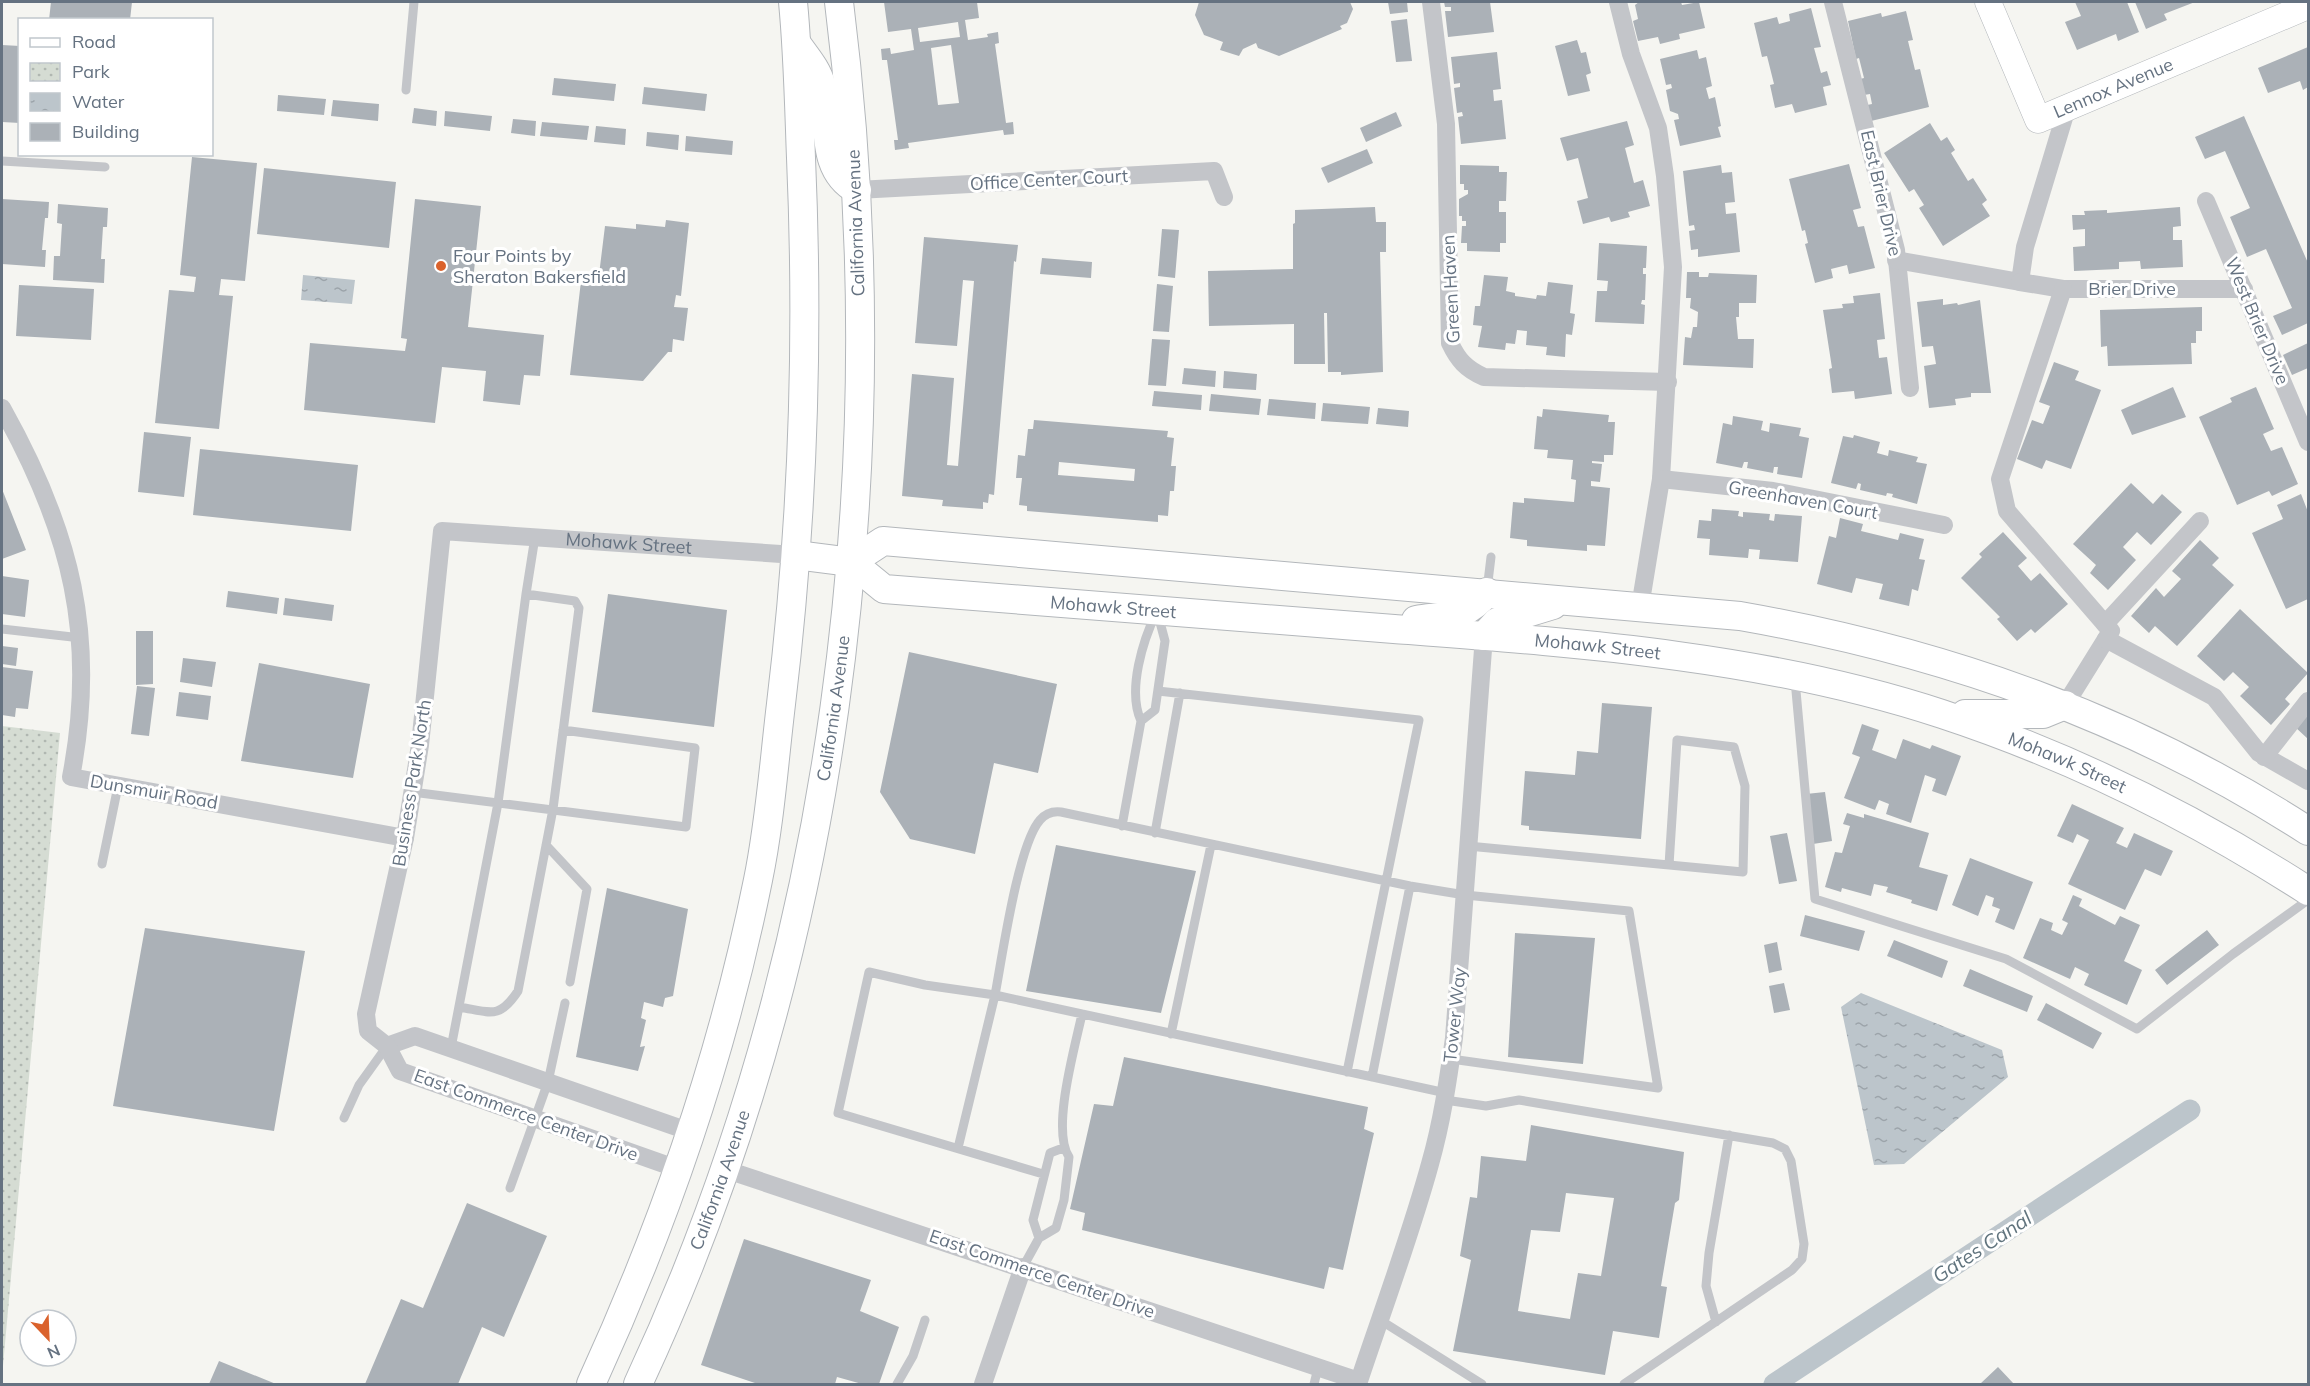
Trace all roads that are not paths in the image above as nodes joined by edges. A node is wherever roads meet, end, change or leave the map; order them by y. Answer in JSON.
{"nodes":[{"id":1,"x":414,"y":2,"type":"edge"},
{"id":2,"x":793,"y":2,"type":"edge"},
{"id":3,"x":839,"y":2,"type":"edge"},
{"id":4,"x":1431,"y":2,"type":"edge"},
{"id":5,"x":1618,"y":2,"type":"edge"},
{"id":6,"x":1833,"y":2,"type":"edge"},
{"id":7,"x":1988,"y":2,"type":"edge"},
{"id":8,"x":2308,"y":6,"type":"edge"},
{"id":9,"x":796,"y":43,"type":"junction"},
{"id":10,"x":406,"y":90,"type":"dead end"},
{"id":11,"x":2067,"y":108,"type":"junction"},
{"id":12,"x":2,"y":161,"type":"edge"},
{"id":13,"x":105,"y":167,"type":"dead end"},
{"id":14,"x":857,"y":190,"type":"junction"},
{"id":15,"x":1224,"y":197,"type":"dead end"},
{"id":16,"x":2206,"y":201,"type":"dead end"},
{"id":17,"x":1896,"y":260,"type":"junction"},
{"id":18,"x":2020,"y":282,"type":"junction"},
{"id":19,"x":2063,"y":289,"type":"junction"},
{"id":20,"x":2244,"y":289,"type":"junction"},
{"id":21,"x":1668,"y":382,"type":"junction"},
{"id":22,"x":1910,"y":388,"type":"dead end"},
{"id":23,"x":2,"y":408,"type":"edge"},
{"id":24,"x":2308,"y":442,"type":"edge"},
{"id":25,"x":1661,"y":479,"type":"junction"},
{"id":26,"x":2200,"y":521,"type":"dead end"},
{"id":27,"x":1944,"y":525,"type":"dead end"},
{"id":28,"x":442,"y":531,"type":"joint"},
{"id":29,"x":535,"y":537,"type":"junction"},
{"id":30,"x":796,"y":555,"type":"junction"},
{"id":31,"x":1491,"y":557,"type":"dead end"},
{"id":32,"x":851,"y":562,"type":"junction"},
{"id":33,"x":1487,"y":592,"type":"junction"},
{"id":34,"x":526,"y":594,"type":"junction"},
{"id":35,"x":1572,"y":600,"type":"junction"},
{"id":36,"x":1640,"y":607,"type":"junction"},
{"id":37,"x":1157,"y":610,"type":"junction"},
{"id":38,"x":1366,"y":627,"type":"junction"},
{"id":39,"x":2,"y":629,"type":"edge"},
{"id":40,"x":2106,"y":632,"type":"junction"},
{"id":41,"x":1484,"y":636,"type":"junction"},
{"id":42,"x":81,"y":638,"type":"junction"},
{"id":43,"x":1794,"y":675,"type":"junction"},
{"id":44,"x":1158,"y":691,"type":"junction"},
{"id":45,"x":1180,"y":693,"type":"junction"},
{"id":46,"x":2308,"y":701,"type":"edge"},
{"id":47,"x":2065,"y":705,"type":"junction"},
{"id":48,"x":1941,"y":714,"type":"junction"},
{"id":49,"x":1141,"y":721,"type":"junction"},
{"id":50,"x":563,"y":730,"type":"junction"},
{"id":51,"x":2264,"y":757,"type":"junction"},
{"id":52,"x":2308,"y":781,"type":"edge"},
{"id":53,"x":118,"y":786,"type":"junction"},
{"id":54,"x":412,"y":792,"type":"junction"},
{"id":55,"x":498,"y":803,"type":"junction"},
{"id":56,"x":553,"y":809,"type":"junction"},
{"id":57,"x":1122,"y":826,"type":"junction"},
{"id":58,"x":2308,"y":831,"type":"edge"},
{"id":59,"x":1155,"y":833,"type":"junction"},
{"id":60,"x":405,"y":838,"type":"junction"},
{"id":61,"x":546,"y":845,"type":"junction"},
{"id":62,"x":1211,"y":845,"type":"junction"},
{"id":63,"x":1468,"y":846,"type":"junction"},
{"id":64,"x":102,"y":864,"type":"dead end"},
{"id":65,"x":1669,"y":865,"type":"junction"},
{"id":66,"x":1386,"y":881,"type":"junction"},
{"id":67,"x":1410,"y":886,"type":"junction"},
{"id":68,"x":2308,"y":891,"type":"edge"},
{"id":69,"x":1465,"y":895,"type":"junction"},
{"id":70,"x":2308,"y":900,"type":"edge"},
{"id":71,"x":570,"y":982,"type":"dead end"},
{"id":72,"x":995,"y":996,"type":"junction"},
{"id":73,"x":566,"y":1003,"type":"dead end"},
{"id":74,"x":459,"y":1007,"type":"junction"},
{"id":75,"x":1082,"y":1014,"type":"junction"},
{"id":76,"x":368,"y":1031,"type":"joint"},
{"id":77,"x":1171,"y":1034,"type":"junction"},
{"id":78,"x":387,"y":1046,"type":"junction"},
{"id":79,"x":451,"y":1048,"type":"junction"},
{"id":80,"x":1451,"y":1059,"type":"junction"},
{"id":81,"x":1347,"y":1072,"type":"junction"},
{"id":82,"x":1372,"y":1077,"type":"junction"},
{"id":83,"x":548,"y":1082,"type":"junction"},
{"id":84,"x":1445,"y":1097,"type":"junction"},
{"id":85,"x":344,"y":1118,"type":"dead end"},
{"id":86,"x":535,"y":1119,"type":"junction"},
{"id":87,"x":691,"y":1132,"type":"junction"},
{"id":88,"x":1729,"y":1135,"type":"junction"},
{"id":89,"x":958,"y":1148,"type":"junction"},
{"id":90,"x":1063,"y":1148,"type":"junction"},
{"id":91,"x":724,"y":1169,"type":"junction"},
{"id":92,"x":678,"y":1170,"type":"junction"},
{"id":93,"x":1044,"y":1174,"type":"junction"},
{"id":94,"x":510,"y":1188,"type":"dead end"},
{"id":95,"x":1039,"y":1238,"type":"junction"},
{"id":96,"x":1023,"y":1267,"type":"junction"},
{"id":97,"x":926,"y":1320,"type":"dead end"},
{"id":98,"x":1380,"y":1320,"type":"junction"},
{"id":99,"x":1716,"y":1322,"type":"junction"},
{"id":100,"x":1316,"y":1376,"type":"edge"},
{"id":101,"x":1359,"y":1382,"type":"joint"},
{"id":102,"x":591,"y":1384,"type":"edge"},
{"id":103,"x":638,"y":1384,"type":"edge"},
{"id":104,"x":897,"y":1384,"type":"edge"},
{"id":105,"x":983,"y":1384,"type":"edge"},
{"id":106,"x":1482,"y":1384,"type":"edge"},
{"id":107,"x":1624,"y":1384,"type":"edge"}],
"edges":[{"from":1,"to":10,"type":"lane"},
{"from":2,"to":9,"type":"main road"},
{"from":3,"to":14,"type":"main road","name":"California Avenue"},
{"from":4,"to":21,"type":"street","name":"Green Haven"},
{"from":5,"to":21,"type":"street"},
{"from":6,"to":17,"type":"street","name":"East Brier Drive"},
{"from":7,"to":11,"type":"street","name":"Lennox Avenue"},
{"from":8,"to":11,"type":"street","name":"Lennox Avenue"},
{"from":9,"to":14,"type":"main road"},
{"from":9,"to":30,"type":"main road"},
{"from":11,"to":18,"type":"street"},
{"from":12,"to":13,"type":"lane"},
{"from":14,"to":15,"type":"street","name":"Office Center Court"},
{"from":14,"to":32,"type":"main road","name":"California Avenue"},
{"from":16,"to":20,"type":"street","name":"West Brier Drive"},
{"from":17,"to":18,"type":"street","name":"Brier Drive"},
{"from":17,"to":22,"type":"street","name":"East Brier Drive"},
{"from":18,"to":19,"type":"street","name":"Brier Drive"},
{"from":19,"to":20,"type":"street","name":"Brier Drive"},
{"from":19,"to":40,"type":"street"},
{"from":20,"to":24,"type":"street","name":"West Brier Drive"},
{"from":21,"to":25,"type":"street"},
{"from":23,"to":42,"type":"street","name":"Dunsmuir Road"},
{"from":25,"to":27,"type":"street","name":"Greenhaven Court"},
{"from":25,"to":36,"type":"street"},
{"from":26,"to":40,"type":"street"},
{"from":28,"to":29,"type":"street","name":"Mohawk Street"},
{"from":28,"to":54,"type":"street","name":"Business Park North"},
{"from":29,"to":30,"type":"street","name":"Mohawk Street"},
{"from":29,"to":34,"type":"lane"},
{"from":30,"to":32,"type":"main road","name":"Mohawk Street"},
{"from":30,"to":87,"type":"main road"},
{"from":31,"to":33,"type":"lane"},
{"from":32,"to":33,"type":"main road"},
{"from":32,"to":37,"type":"main road","name":"Mohawk Street"},
{"from":32,"to":91,"type":"main road","name":"California Avenue"},
{"from":33,"to":35,"type":"main road"},
{"from":33,"to":38,"type":"main road"},
{"from":34,"to":50,"type":"lane"},
{"from":34,"to":55,"type":"lane"},
{"from":35,"to":36,"type":"main road"},
{"from":35,"to":41,"type":"main road"},
{"from":36,"to":47,"type":"main road"},
{"from":37,"to":38,"type":"main road","name":"Mohawk Street"},
{"from":37,"to":44,"type":"lane"},
{"from":37,"to":49,"type":"lane"},
{"from":38,"to":41,"type":"main road","name":"Mohawk Street"},
{"from":39,"to":42,"type":"lane"},
{"from":40,"to":47,"type":"street"},
{"from":40,"to":51,"type":"street"},
{"from":41,"to":43,"type":"main road","name":"Mohawk Street"},
{"from":41,"to":63,"type":"street","name":"Tower Way"},
{"from":42,"to":53,"type":"street","name":"Dunsmuir Road"},
{"from":43,"to":48,"type":"main road","name":"Mohawk Street"},
{"from":43,"to":70,"type":"lane"},
{"from":44,"to":45,"type":"lane"},
{"from":44,"to":49,"type":"lane"},
{"from":45,"to":59,"type":"lane"},
{"from":45,"to":66,"type":"lane"},
{"from":46,"to":51,"type":"street"},
{"from":47,"to":48,"type":"main road"},
{"from":47,"to":58,"type":"main road"},
{"from":48,"to":68,"type":"main road","name":"Mohawk Street"},
{"from":49,"to":57,"type":"lane"},
{"from":50,"to":56,"type":"lane"},
{"from":50,"to":56,"type":"lane"},
{"from":51,"to":52,"type":"street"},
{"from":53,"to":60,"type":"street","name":"Dunsmuir Road"},
{"from":53,"to":64,"type":"lane"},
{"from":54,"to":55,"type":"lane"},
{"from":54,"to":60,"type":"street","name":"Business Park North"},
{"from":55,"to":56,"type":"lane"},
{"from":55,"to":74,"type":"lane"},
{"from":56,"to":61,"type":"lane"},
{"from":57,"to":59,"type":"lane"},
{"from":57,"to":72,"type":"lane"},
{"from":59,"to":62,"type":"lane"},
{"from":60,"to":76,"type":"street","name":"Business Park North"},
{"from":61,"to":71,"type":"lane"},
{"from":61,"to":74,"type":"lane"},
{"from":62,"to":66,"type":"lane"},
{"from":62,"to":77,"type":"lane"},
{"from":63,"to":65,"type":"lane"},
{"from":63,"to":69,"type":"street","name":"Tower Way"},
{"from":65,"to":65,"type":"lane"},
{"from":66,"to":67,"type":"lane"},
{"from":66,"to":81,"type":"lane"},
{"from":67,"to":69,"type":"lane"},
{"from":67,"to":82,"type":"lane"},
{"from":69,"to":80,"type":"street","name":"Tower Way"},
{"from":69,"to":80,"type":"lane"},
{"from":72,"to":75,"type":"lane"},
{"from":72,"to":89,"type":"lane"},
{"from":72,"to":89,"type":"lane"},
{"from":73,"to":83,"type":"lane"},
{"from":74,"to":79,"type":"lane"},
{"from":75,"to":77,"type":"lane"},
{"from":75,"to":90,"type":"lane"},
{"from":76,"to":78,"type":"street","name":"East Commerce Center Drive"},
{"from":77,"to":81,"type":"lane"},
{"from":78,"to":79,"type":"street","name":"East Commerce Center Drive"},
{"from":78,"to":85,"type":"lane"},
{"from":78,"to":86,"type":"street","name":"East Commerce Center Drive"},
{"from":79,"to":83,"type":"street","name":"East Commerce Center Drive"},
{"from":80,"to":84,"type":"street","name":"Tower Way"},
{"from":81,"to":82,"type":"lane"},
{"from":82,"to":84,"type":"lane"},
{"from":83,"to":86,"type":"lane"},
{"from":83,"to":87,"type":"street","name":"East Commerce Center Drive"},
{"from":84,"to":88,"type":"lane"},
{"from":84,"to":98,"type":"street","name":"Tower Way"},
{"from":86,"to":92,"type":"street","name":"East Commerce Center Drive"},
{"from":86,"to":94,"type":"lane"},
{"from":87,"to":92,"type":"main road"},
{"from":88,"to":99,"type":"lane"},
{"from":88,"to":99,"type":"lane"},
{"from":89,"to":93,"type":"lane"},
{"from":90,"to":93,"type":"lane"},
{"from":90,"to":95,"type":"lane"},
{"from":91,"to":96,"type":"street","name":"East Commerce Center Drive"},
{"from":91,"to":103,"type":"main road","name":"California Avenue"},
{"from":92,"to":102,"type":"main road"},
{"from":93,"to":95,"type":"lane"},
{"from":95,"to":96,"type":"lane"},
{"from":96,"to":100,"type":"street","name":"East Commerce Center Drive"},
{"from":96,"to":105,"type":"street"},
{"from":97,"to":104,"type":"lane"},
{"from":98,"to":101,"type":"street","name":"Tower Way"},
{"from":98,"to":106,"type":"lane"},
{"from":99,"to":107,"type":"lane"},
{"from":100,"to":101,"type":"street","name":"East Commerce Center Drive"}]}
